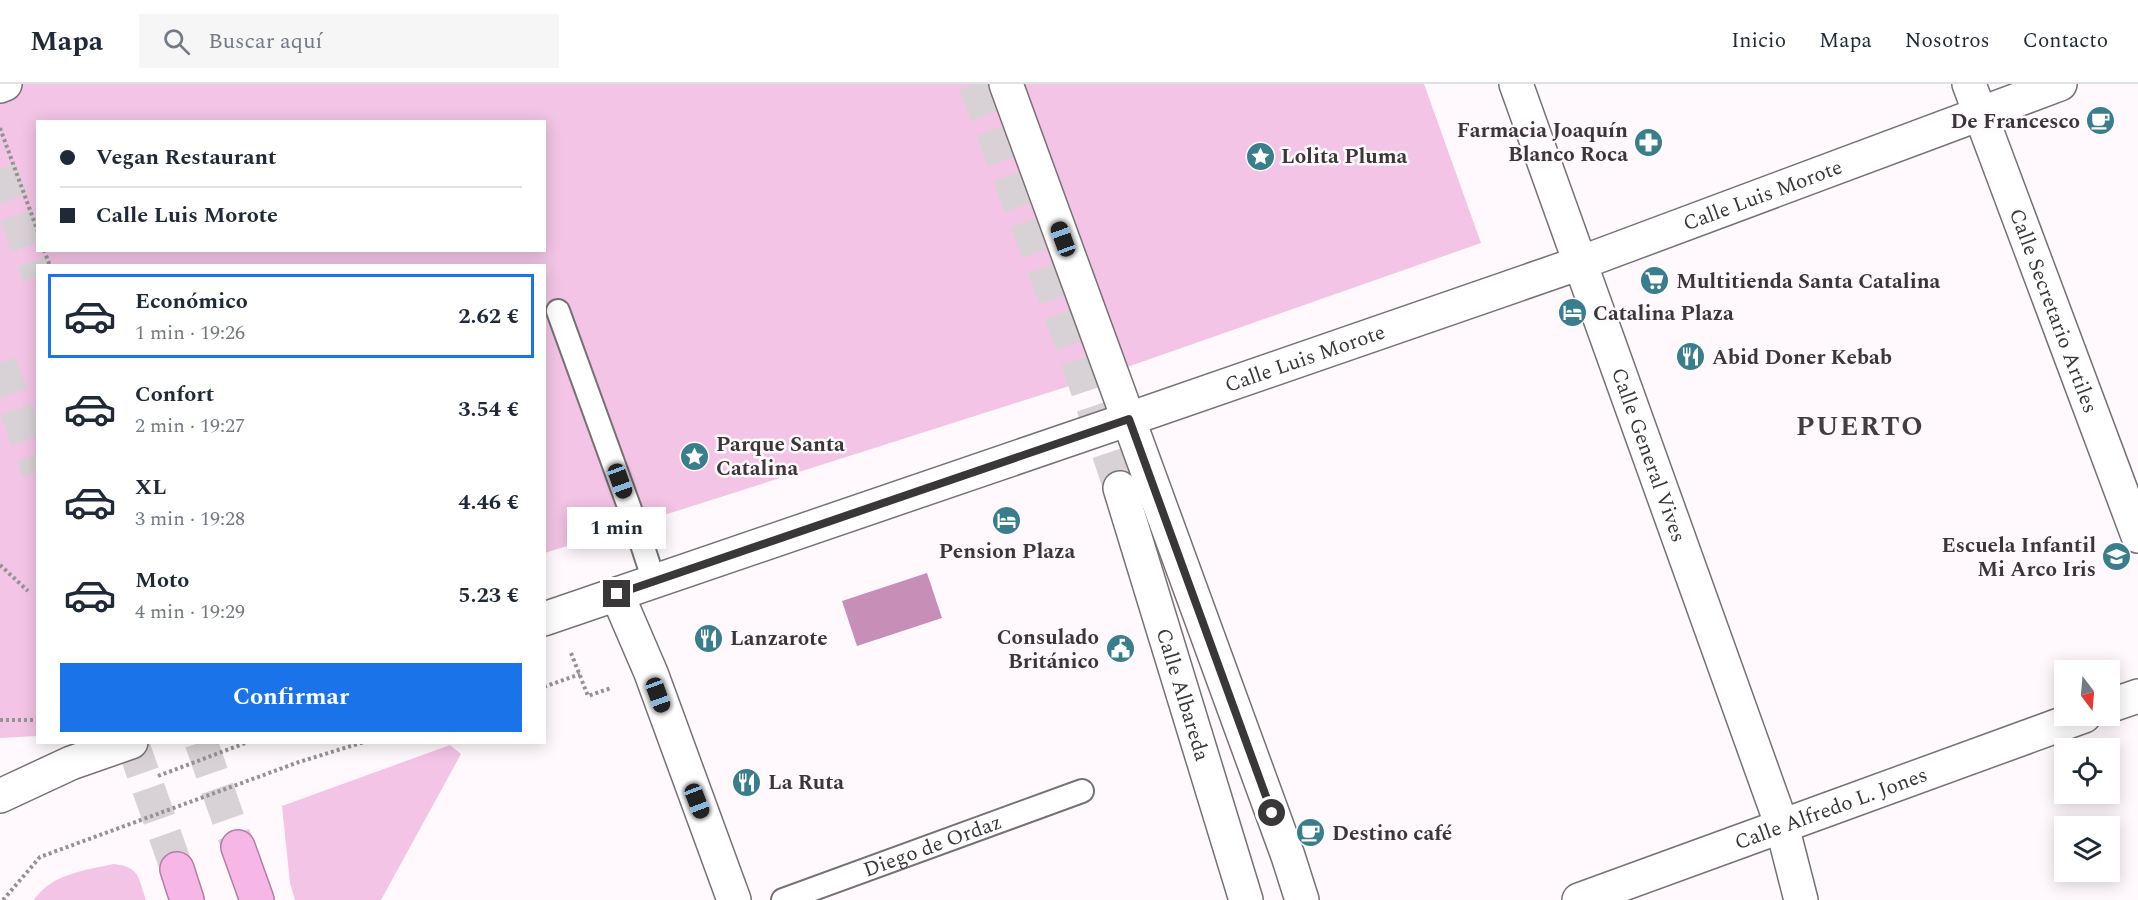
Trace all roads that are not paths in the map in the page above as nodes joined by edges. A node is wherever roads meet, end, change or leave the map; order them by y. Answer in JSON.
{"nodes":[{"id":1,"x":5,"y":84,"type":"edge"},
{"id":2,"x":1006,"y":84,"type":"edge"},
{"id":3,"x":1516,"y":84,"type":"edge"},
{"id":4,"x":2060,"y":84,"type":"edge"},
{"id":5,"x":0,"y":86,"type":"edge"},
{"id":6,"x":1975,"y":99,"type":"edge"},
{"id":7,"x":1580,"y":262,"type":"junction"},
{"id":8,"x":558,"y":310,"type":"dead end"},
{"id":9,"x":1129,"y":419,"type":"junction"},
{"id":10,"x":1120,"y":488,"type":"tunnel mouth"},
{"id":11,"x":2138,"y":536,"type":"edge"},
{"id":12,"x":654,"y":581,"type":"junction"},
{"id":13,"x":617,"y":594,"type":"junction"},
{"id":14,"x":551,"y":618,"type":"edge"},
{"id":15,"x":2138,"y":696,"type":"edge"},
{"id":16,"x":2120,"y":702,"type":"edge"},
{"id":17,"x":2057,"y":726,"type":"edge"},
{"id":18,"x":124,"y":744,"type":"edge"},
{"id":19,"x":71,"y":763,"type":"junction"},
{"id":20,"x":0,"y":777,"type":"edge"},
{"id":21,"x":1082,"y":791,"type":"dead end"},
{"id":22,"x":0,"y":796,"type":"edge"},
{"id":23,"x":1782,"y":826,"type":"junction"},
{"id":24,"x":238,"y":847,"type":"tunnel mouth"},
{"id":25,"x":177,"y":869,"type":"tunnel mouth"},
{"id":26,"x":187,"y":900,"type":"edge"},
{"id":27,"x":257,"y":900,"type":"edge"},
{"id":28,"x":734,"y":900,"type":"edge"},
{"id":29,"x":783,"y":900,"type":"edge"},
{"id":30,"x":1246,"y":900,"type":"edge"},
{"id":31,"x":1302,"y":900,"type":"edge"},
{"id":32,"x":1579,"y":900,"type":"edge"},
{"id":33,"x":1801,"y":900,"type":"edge"}],
"edges":[{"from":1,"to":5,"type":"street"},
{"from":2,"to":9,"type":"street","name":"Calle Albareda"},
{"from":3,"to":7,"type":"street","name":"Calle General Vives"},
{"from":4,"to":6,"type":"street","name":"Calle Luis Morote"},
{"from":6,"to":7,"type":"street","name":"Calle Luis Morote"},
{"from":6,"to":11,"type":"street","name":"Calle Secretario Artiles"},
{"from":7,"to":9,"type":"street","name":"Calle Luis Morote"},
{"from":7,"to":23,"type":"street","name":"Calle General Vives"},
{"from":8,"to":12,"type":"lane"},
{"from":9,"to":12,"type":"street","name":"Calle Luis Morote"},
{"from":9,"to":31,"type":"street","name":"Calle Albareda"},
{"from":10,"to":30,"type":"street","name":"Calle Albareda"},
{"from":12,"to":13,"type":"street","name":"Calle Luis Morote"},
{"from":13,"to":14,"type":"street","name":"Calle Luis Morote"},
{"from":13,"to":28,"type":"street"},
{"from":15,"to":16,"type":"street"},
{"from":17,"to":23,"type":"street","name":"Calle Alfredo L. Jones"},
{"from":18,"to":19,"type":"street"},
{"from":19,"to":20,"type":"street"},
{"from":19,"to":22,"type":"street"},
{"from":21,"to":29,"type":"lane","name":"Diego de Ordaz"},
{"from":23,"to":32,"type":"street","name":"Calle Alfredo L. Jones"},
{"from":23,"to":33,"type":"street","name":"Calle General Vives"},
{"from":24,"to":27,"type":"highway"},
{"from":25,"to":26,"type":"highway"}]}
